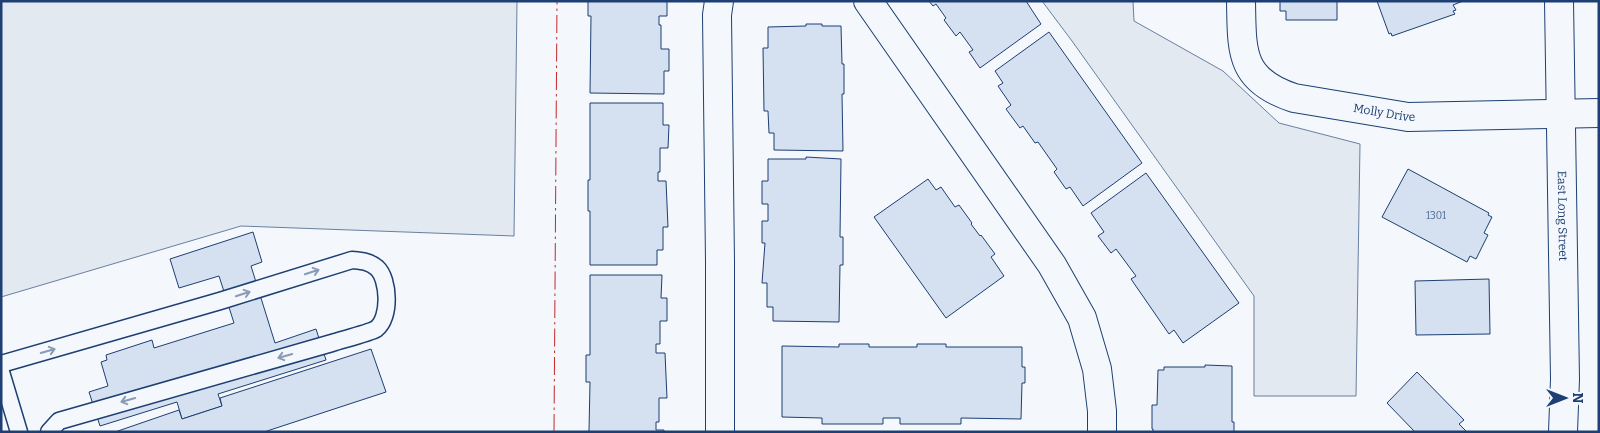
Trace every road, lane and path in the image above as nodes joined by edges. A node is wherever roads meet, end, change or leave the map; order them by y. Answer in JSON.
{"nodes":[{"id":1,"x":719,"y":1,"type":"edge"},
{"id":2,"x":868,"y":1,"type":"edge"},
{"id":3,"x":1241,"y":1,"type":"edge"},
{"id":4,"x":1559,"y":1,"type":"edge"},
{"id":5,"x":1599,"y":113,"type":"edge"},
{"id":6,"x":1560,"y":114,"type":"junction"},
{"id":7,"x":1,"y":364,"type":"edge"},
{"id":8,"x":1,"y":372,"type":"edge"},
{"id":9,"x":19,"y":432,"type":"edge"},
{"id":10,"x":48,"y":432,"type":"edge"},
{"id":11,"x":720,"y":432,"type":"edge"},
{"id":12,"x":1102,"y":432,"type":"edge"},
{"id":13,"x":1563,"y":432,"type":"edge"}],
"edges":[{"from":1,"to":11,"type":"street"},
{"from":2,"to":12,"type":"street"},
{"from":3,"to":6,"type":"street","name":"Molly Drive"},
{"from":4,"to":6,"type":"street","name":"East Long Street"},
{"from":5,"to":6,"type":"street","name":"Molly Drive"},
{"from":6,"to":13,"type":"street","name":"East Long Street"},
{"from":7,"to":10,"type":"lane","one_way":true},
{"from":8,"to":9,"type":"lane"}]}
